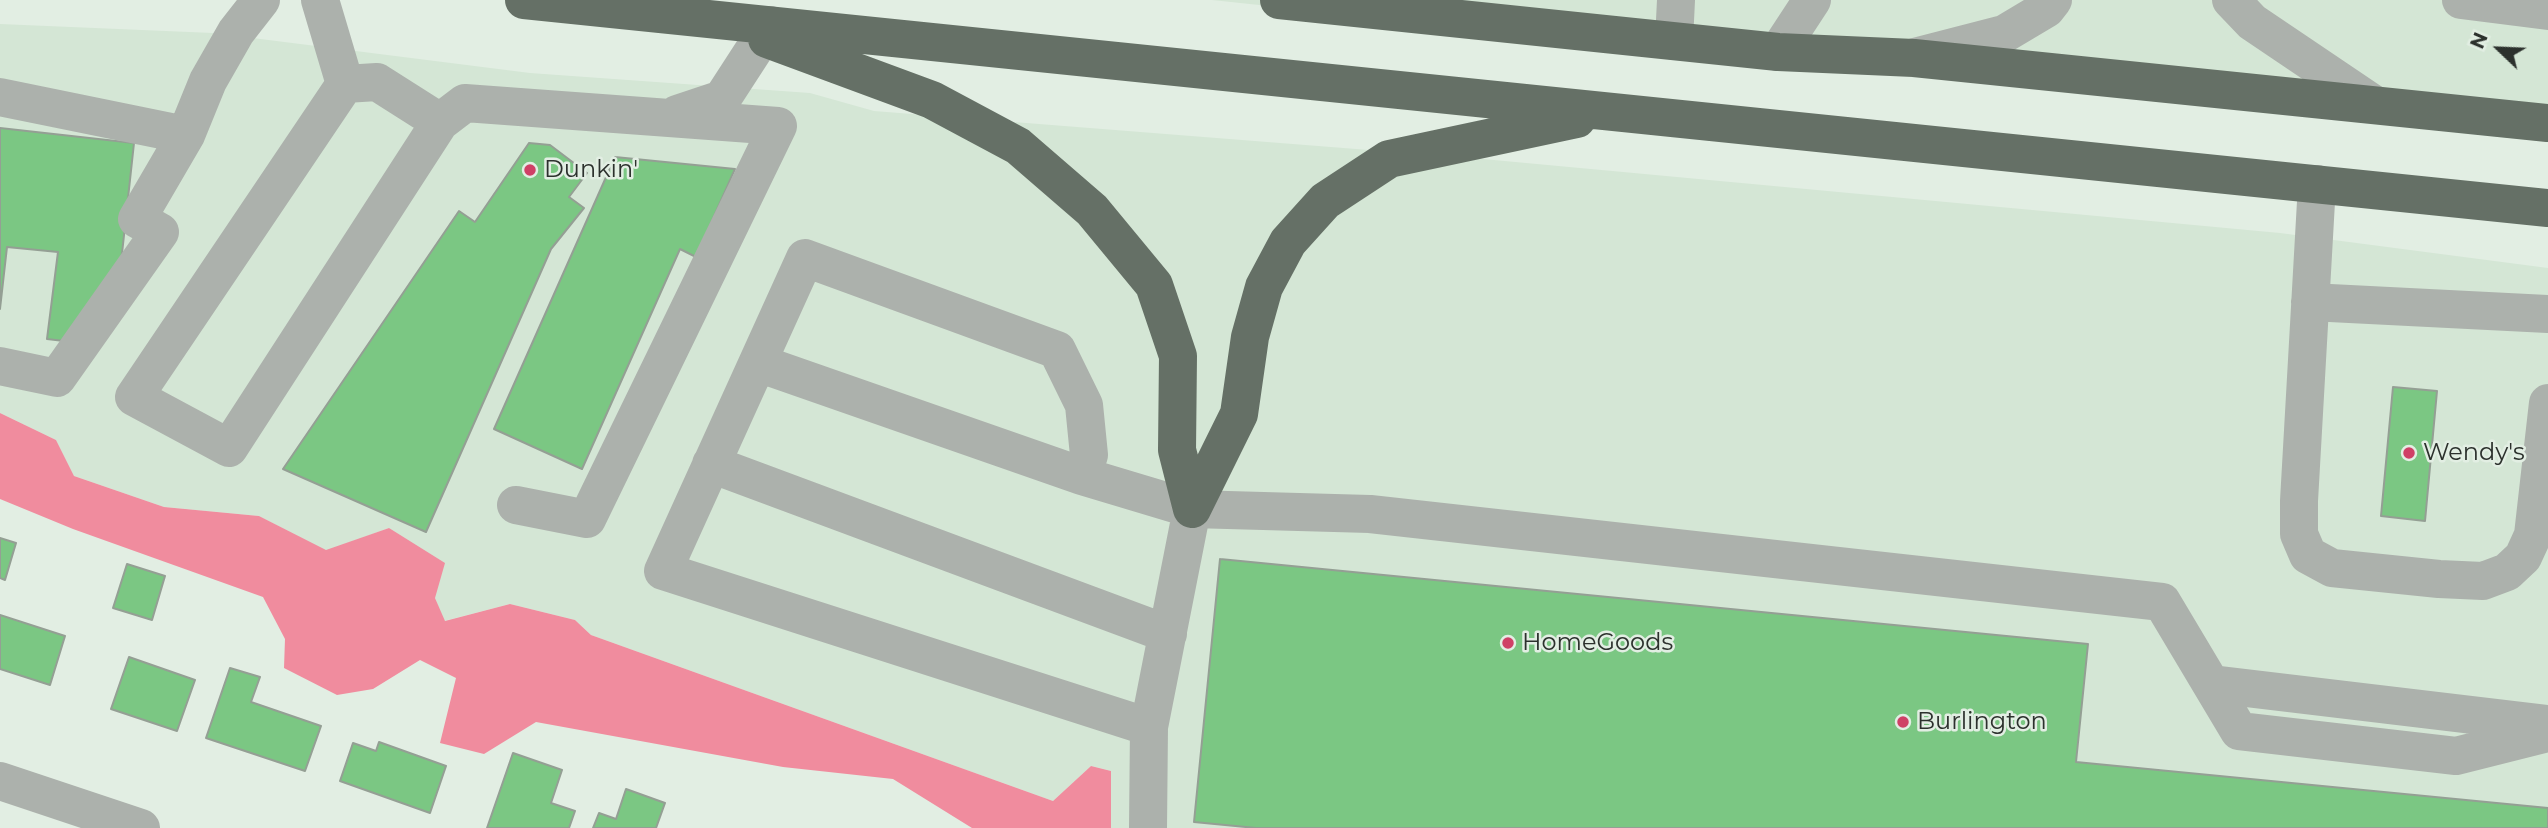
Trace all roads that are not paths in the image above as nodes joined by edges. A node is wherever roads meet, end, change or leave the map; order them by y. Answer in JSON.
{"nodes":[{"id":1,"x":261,"y":0,"type":"edge"},
{"id":2,"x":320,"y":0,"type":"edge"},
{"id":3,"x":524,"y":0,"type":"edge"},
{"id":4,"x":1279,"y":0,"type":"edge"},
{"id":5,"x":1676,"y":0,"type":"edge"},
{"id":6,"x":1812,"y":0,"type":"edge"},
{"id":7,"x":2053,"y":0,"type":"edge"},
{"id":8,"x":2231,"y":0,"type":"edge"},
{"id":9,"x":2461,"y":0,"type":"edge"},
{"id":10,"x":1461,"y":9,"type":"edge"},
{"id":11,"x":2548,"y":11,"type":"edge"},
{"id":12,"x":766,"y":31,"type":"junction"},
{"id":13,"x":1674,"y":41,"type":"junction"},
{"id":14,"x":1779,"y":52,"type":"junction"},
{"id":15,"x":1914,"y":58,"type":"junction"},
{"id":16,"x":345,"y":84,"type":"junction"},
{"id":17,"x":0,"y":97,"type":"edge"},
{"id":18,"x":2375,"y":105,"type":"junction"},
{"id":19,"x":1613,"y":112,"type":"junction"},
{"id":20,"x":665,"y":118,"type":"junction"},
{"id":21,"x":440,"y":122,"type":"junction"},
{"id":22,"x":2548,"y":122,"type":"edge"},
{"id":23,"x":186,"y":135,"type":"junction"},
{"id":24,"x":2317,"y":184,"type":"junction"},
{"id":25,"x":2548,"y":208,"type":"edge"},
{"id":26,"x":2310,"y":302,"type":"junction"},
{"id":27,"x":2548,"y":314,"type":"edge"},
{"id":28,"x":758,"y":363,"type":"junction"},
{"id":29,"x":0,"y":366,"type":"edge"},
{"id":30,"x":2548,"y":403,"type":"edge"},
{"id":31,"x":711,"y":464,"type":"junction"},
{"id":32,"x":1082,"y":476,"type":"junction"},
{"id":33,"x":516,"y":505,"type":"dead end"},
{"id":34,"x":1192,"y":509,"type":"junction"},
{"id":35,"x":1168,"y":634,"type":"junction"},
{"id":36,"x":2212,"y":684,"type":"junction"},
{"id":37,"x":2548,"y":724,"type":"edge"},
{"id":38,"x":1149,"y":727,"type":"junction"},
{"id":39,"x":2548,"y":733,"type":"edge"},
{"id":40,"x":0,"y":781,"type":"edge"},
{"id":41,"x":141,"y":828,"type":"edge"},
{"id":42,"x":1148,"y":828,"type":"edge"}],
"edges":[{"from":1,"to":23,"type":"street"},
{"from":2,"to":16,"type":"street"},
{"from":3,"to":12,"type":"highway"},
{"from":4,"to":10,"type":"highway"},
{"from":5,"to":13,"type":"street"},
{"from":6,"to":14,"type":"street"},
{"from":7,"to":15,"type":"street"},
{"from":8,"to":18,"type":"street"},
{"from":9,"to":11,"type":"street"},
{"from":10,"to":13,"type":"highway"},
{"from":12,"to":19,"type":"highway"},
{"from":12,"to":20,"type":"street"},
{"from":12,"to":34,"type":"highway"},
{"from":13,"to":14,"type":"highway"},
{"from":14,"to":15,"type":"highway"},
{"from":15,"to":18,"type":"highway"},
{"from":16,"to":21,"type":"street"},
{"from":16,"to":21,"type":"street"},
{"from":17,"to":23,"type":"street"},
{"from":18,"to":22,"type":"highway"},
{"from":19,"to":24,"type":"highway"},
{"from":19,"to":34,"type":"highway"},
{"from":20,"to":21,"type":"street"},
{"from":20,"to":33,"type":"street"},
{"from":23,"to":29,"type":"street"},
{"from":24,"to":25,"type":"highway"},
{"from":24,"to":26,"type":"street"},
{"from":26,"to":27,"type":"street"},
{"from":26,"to":30,"type":"street"},
{"from":28,"to":31,"type":"street"},
{"from":28,"to":32,"type":"street"},
{"from":28,"to":32,"type":"street"},
{"from":31,"to":35,"type":"street"},
{"from":31,"to":38,"type":"street"},
{"from":32,"to":34,"type":"street"},
{"from":34,"to":35,"type":"street"},
{"from":34,"to":36,"type":"street"},
{"from":35,"to":38,"type":"street"},
{"from":36,"to":37,"type":"street"},
{"from":36,"to":39,"type":"street"},
{"from":38,"to":42,"type":"street"},
{"from":40,"to":41,"type":"street"}]}
